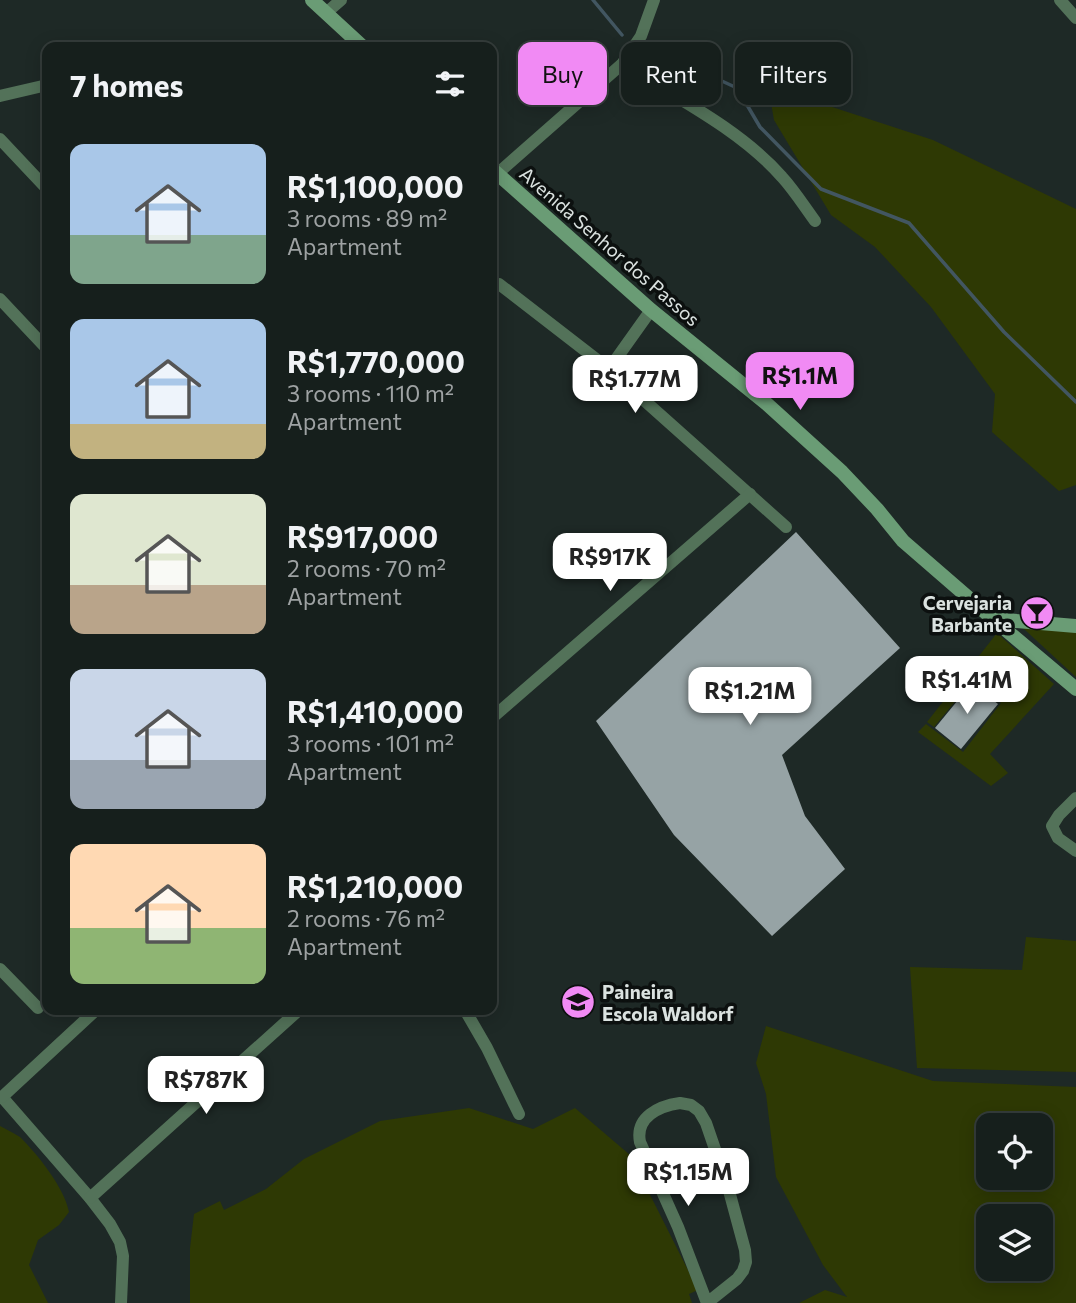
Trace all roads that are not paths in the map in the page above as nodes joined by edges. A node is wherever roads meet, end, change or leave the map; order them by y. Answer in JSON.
{"nodes":[{"id":1,"x":312,"y":0,"type":"edge"},
{"id":2,"x":341,"y":0,"type":"edge"},
{"id":3,"x":654,"y":0,"type":"edge"},
{"id":4,"x":1060,"y":0,"type":"edge"},
{"id":5,"x":326,"y":13,"type":"junction"},
{"id":6,"x":1076,"y":18,"type":"edge"},
{"id":7,"x":358,"y":42,"type":"edge"},
{"id":8,"x":636,"y":42,"type":"edge"},
{"id":9,"x":621,"y":65,"type":"edge"},
{"id":10,"x":42,"y":86,"type":"edge"},
{"id":11,"x":0,"y":96,"type":"edge"},
{"id":12,"x":687,"y":105,"type":"edge"},
{"id":13,"x":0,"y":139,"type":"edge"},
{"id":14,"x":497,"y":169,"type":"edge"},
{"id":15,"x":497,"y":175,"type":"edge"},
{"id":16,"x":42,"y":184,"type":"edge"},
{"id":17,"x":814,"y":220,"type":"dead end"},
{"id":18,"x":499,"y":284,"type":"dead end"},
{"id":19,"x":0,"y":299,"type":"edge"},
{"id":20,"x":651,"y":310,"type":"junction"},
{"id":21,"x":42,"y":344,"type":"edge"},
{"id":22,"x":609,"y":369,"type":"junction"},
{"id":23,"x":750,"y":494,"type":"junction"},
{"id":24,"x":786,"y":527,"type":"dead end"},
{"id":25,"x":993,"y":619,"type":"junction"},
{"id":26,"x":1076,"y":626,"type":"edge"},
{"id":27,"x":1076,"y":688,"type":"edge"},
{"id":28,"x":497,"y":714,"type":"edge"},
{"id":29,"x":1076,"y":798,"type":"edge"},
{"id":30,"x":1076,"y":851,"type":"edge"},
{"id":31,"x":0,"y":969,"type":"edge"},
{"id":32,"x":38,"y":1008,"type":"dead end"},
{"id":33,"x":91,"y":1015,"type":"edge"},
{"id":34,"x":293,"y":1015,"type":"edge"},
{"id":35,"x":468,"y":1015,"type":"edge"},
{"id":36,"x":1,"y":1097,"type":"edge"},
{"id":37,"x":519,"y":1114,"type":"dead end"},
{"id":38,"x":90,"y":1198,"type":"junction"},
{"id":39,"x":121,"y":1303,"type":"edge"},
{"id":40,"x":707,"y":1303,"type":"edge"}],
"edges":[{"from":1,"to":5,"type":"street"},
{"from":2,"to":5,"type":"street"},
{"from":3,"to":8,"type":"street"},
{"from":4,"to":6,"type":"street"},
{"from":5,"to":7,"type":"street"},
{"from":9,"to":14,"type":"street"},
{"from":10,"to":11,"type":"street"},
{"from":12,"to":17,"type":"street"},
{"from":13,"to":16,"type":"street"},
{"from":15,"to":20,"type":"street","name":"Avenida Senhor dos Passos"},
{"from":18,"to":22,"type":"street"},
{"from":19,"to":21,"type":"street"},
{"from":20,"to":22,"type":"street"},
{"from":20,"to":25,"type":"street","name":"Avenida Senhor dos Passos"},
{"from":22,"to":23,"type":"street"},
{"from":23,"to":24,"type":"street"},
{"from":23,"to":28,"type":"street"},
{"from":25,"to":26,"type":"street"},
{"from":25,"to":27,"type":"street","name":"Avenida Senhor dos Passos"},
{"from":29,"to":30,"type":"street"},
{"from":31,"to":32,"type":"street"},
{"from":33,"to":36,"type":"street"},
{"from":34,"to":38,"type":"street"},
{"from":35,"to":37,"type":"street"},
{"from":36,"to":38,"type":"street"},
{"from":38,"to":39,"type":"street"},
{"from":40,"to":40,"type":"street"}]}
